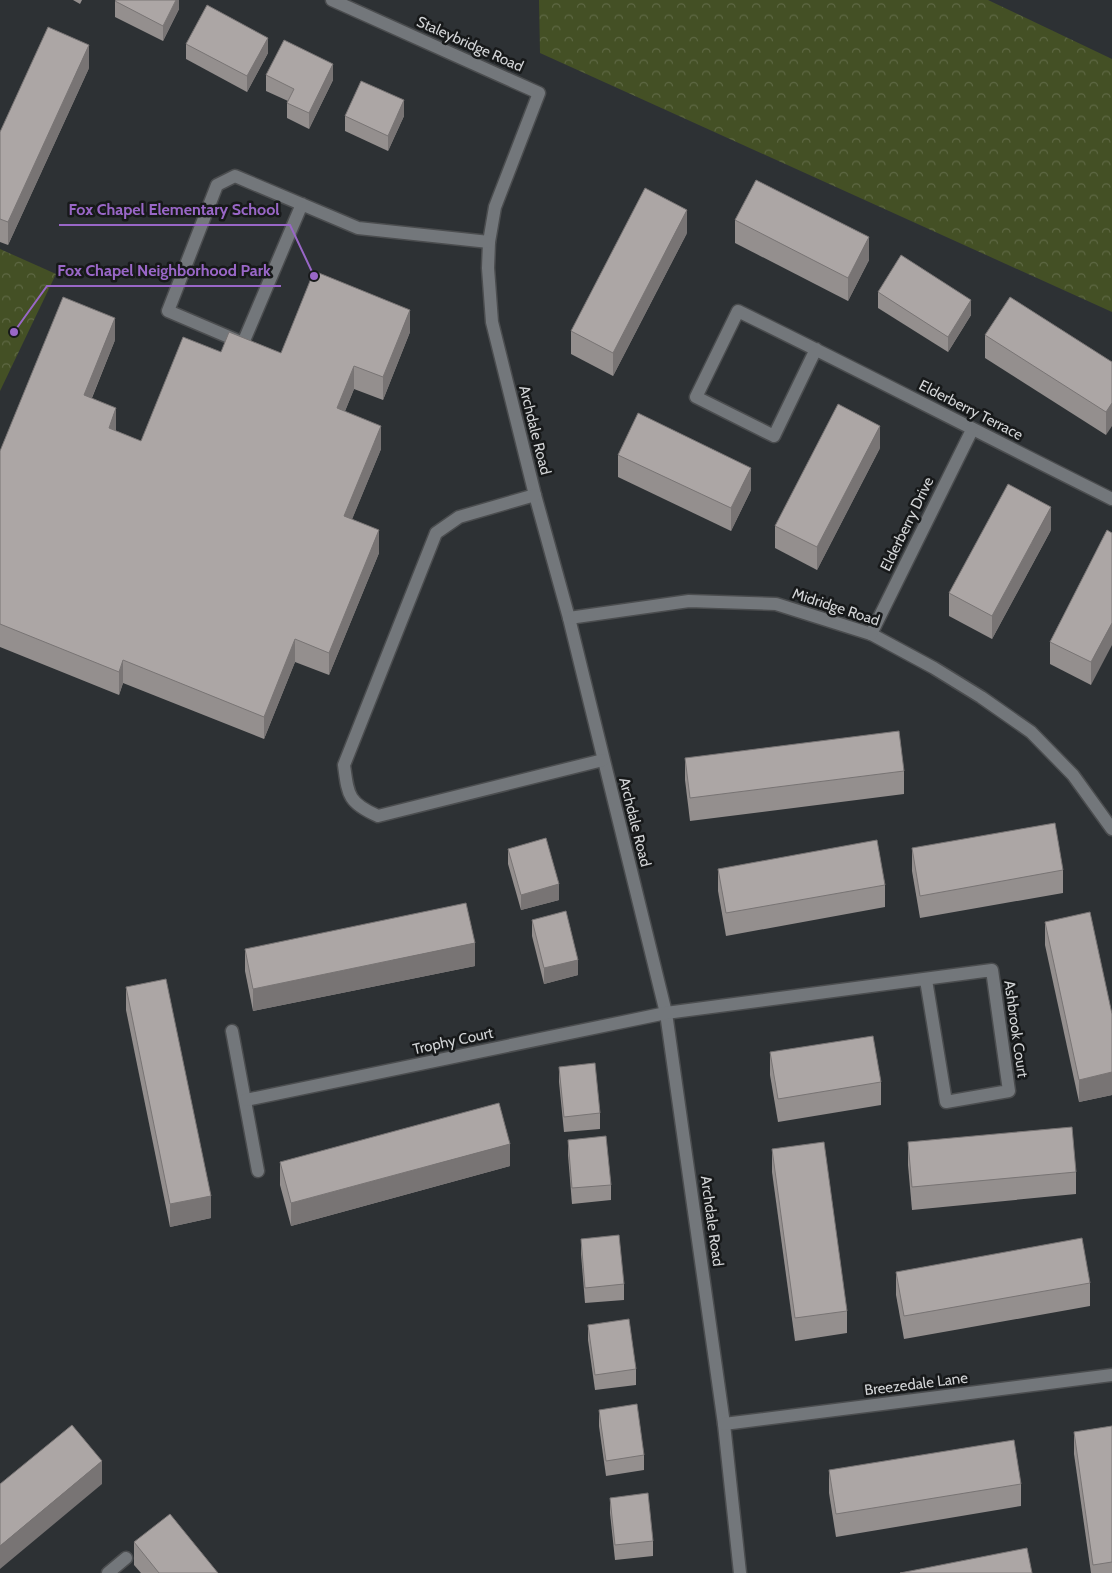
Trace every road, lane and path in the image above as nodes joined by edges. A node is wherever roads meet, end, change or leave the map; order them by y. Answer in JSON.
{"nodes":[{"id":1,"x":332,"y":0,"type":"edge"},
{"id":2,"x":540,"y":93,"type":"joint"},
{"id":3,"x":302,"y":204,"type":"junction"},
{"id":4,"x":488,"y":242,"type":"junction"},
{"id":5,"x":816,"y":349,"type":"junction"},
{"id":6,"x":972,"y":430,"type":"junction"},
{"id":7,"x":535,"y":495,"type":"junction"},
{"id":8,"x":1112,"y":498,"type":"edge"},
{"id":9,"x":569,"y":618,"type":"junction"},
{"id":10,"x":871,"y":634,"type":"junction"},
{"id":11,"x":603,"y":760,"type":"junction"},
{"id":12,"x":1112,"y":829,"type":"edge"},
{"id":13,"x":926,"y":980,"type":"junction"},
{"id":14,"x":666,"y":1013,"type":"junction"},
{"id":15,"x":232,"y":1031,"type":"dead end"},
{"id":16,"x":246,"y":1100,"type":"junction"},
{"id":17,"x":258,"y":1171,"type":"dead end"},
{"id":18,"x":1112,"y":1375,"type":"edge"},
{"id":19,"x":724,"y":1424,"type":"junction"},
{"id":20,"x":126,"y":1558,"type":"dead end"},
{"id":21,"x":108,"y":1573,"type":"edge"},
{"id":22,"x":740,"y":1573,"type":"edge"}],
"edges":[{"from":1,"to":2,"type":"street","name":"Staleybridge Road"},
{"from":2,"to":4,"type":"street","name":"Archdale Road"},
{"from":3,"to":3,"type":"street"},
{"from":3,"to":4,"type":"street"},
{"from":4,"to":7,"type":"street","name":"Archdale Road"},
{"from":5,"to":5,"type":"street","name":"Elderberry Terrace"},
{"from":5,"to":6,"type":"street","name":"Elderberry Terrace"},
{"from":6,"to":8,"type":"street","name":"Elderberry Terrace"},
{"from":6,"to":10,"type":"street","name":"Elderberry Drive"},
{"from":7,"to":9,"type":"street","name":"Archdale Road"},
{"from":7,"to":11,"type":"street"},
{"from":9,"to":10,"type":"street","name":"Midridge Road"},
{"from":9,"to":11,"type":"street","name":"Archdale Road"},
{"from":10,"to":12,"type":"street","name":"Midridge Road"},
{"from":11,"to":14,"type":"street","name":"Archdale Road"},
{"from":13,"to":13,"type":"street","name":"Ashbrook Court"},
{"from":13,"to":14,"type":"street","name":"Ashbrook Court"},
{"from":14,"to":16,"type":"street","name":"Trophy Court"},
{"from":14,"to":19,"type":"street","name":"Archdale Road"},
{"from":15,"to":16,"type":"street"},
{"from":16,"to":17,"type":"street"},
{"from":18,"to":19,"type":"street","name":"Breezedale Lane"},
{"from":19,"to":22,"type":"street","name":"Archdale Road"},
{"from":20,"to":21,"type":"street"}]}
